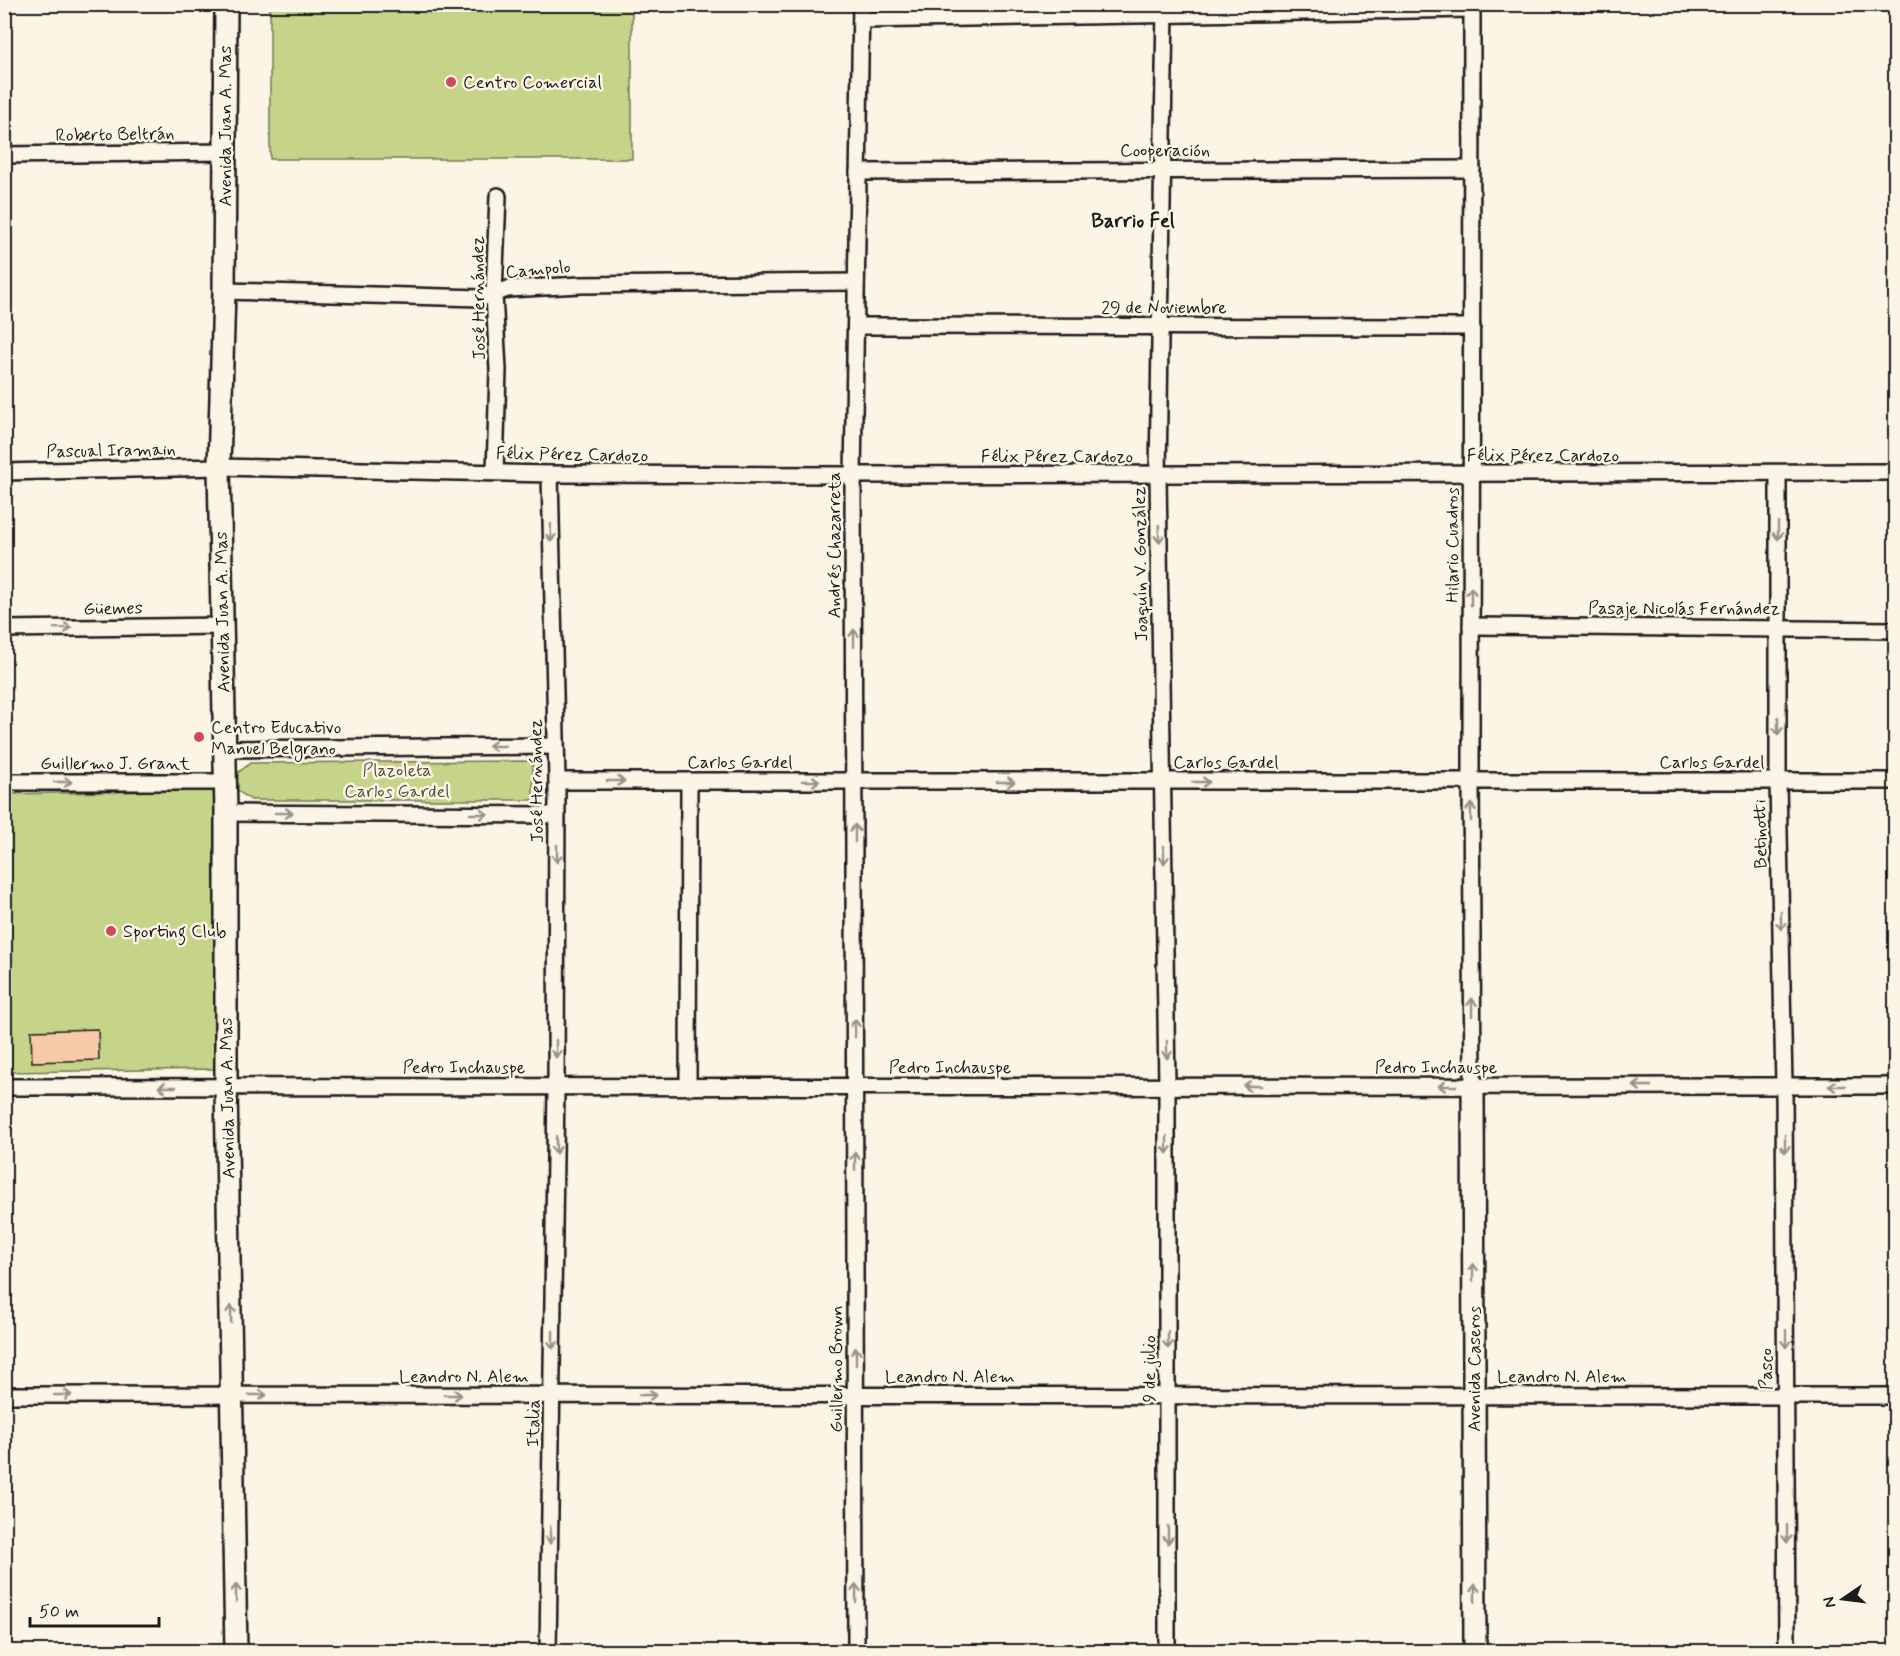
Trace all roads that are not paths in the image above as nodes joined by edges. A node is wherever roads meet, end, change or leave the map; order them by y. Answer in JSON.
{"nodes":[{"id":1,"x":226,"y":4,"type":"edge"},
{"id":2,"x":861,"y":4,"type":"edge"},
{"id":3,"x":1472,"y":7,"type":"edge"},
{"id":4,"x":1165,"y":9,"type":"edge"},
{"id":5,"x":861,"y":20,"type":"junction"},
{"id":6,"x":225,"y":152,"type":"junction"},
{"id":7,"x":4,"y":155,"type":"edge"},
{"id":8,"x":1163,"y":170,"type":"junction"},
{"id":9,"x":1472,"y":170,"type":"junction"},
{"id":10,"x":858,"y":172,"type":"junction"},
{"id":11,"x":498,"y":196,"type":"dead end"},
{"id":12,"x":856,"y":282,"type":"junction"},
{"id":13,"x":224,"y":291,"type":"junction"},
{"id":14,"x":494,"y":294,"type":"junction"},
{"id":15,"x":856,"y":326,"type":"junction"},
{"id":16,"x":1160,"y":326,"type":"junction"},
{"id":17,"x":1472,"y":327,"type":"junction"},
{"id":18,"x":219,"y":467,"type":"junction"},
{"id":19,"x":4,"y":472,"type":"edge"},
{"id":20,"x":495,"y":472,"type":"junction"},
{"id":21,"x":1896,"y":472,"type":"edge"},
{"id":22,"x":1778,"y":473,"type":"junction"},
{"id":23,"x":550,"y":474,"type":"junction"},
{"id":24,"x":853,"y":475,"type":"junction"},
{"id":25,"x":1158,"y":475,"type":"junction"},
{"id":26,"x":1472,"y":475,"type":"junction"},
{"id":27,"x":222,"y":626,"type":"junction"},
{"id":28,"x":1471,"y":626,"type":"junction"},
{"id":29,"x":1778,"y":628,"type":"junction"},
{"id":30,"x":4,"y":629,"type":"edge"},
{"id":31,"x":1896,"y":630,"type":"edge"},
{"id":32,"x":555,"y":746,"type":"junction"},
{"id":33,"x":224,"y":749,"type":"junction"},
{"id":34,"x":557,"y":781,"type":"junction"},
{"id":35,"x":1778,"y":781,"type":"junction"},
{"id":36,"x":1896,"y":781,"type":"edge"},
{"id":37,"x":4,"y":782,"type":"edge"},
{"id":38,"x":225,"y":782,"type":"junction"},
{"id":39,"x":689,"y":782,"type":"junction"},
{"id":40,"x":855,"y":782,"type":"junction"},
{"id":41,"x":1162,"y":782,"type":"junction"},
{"id":42,"x":1471,"y":782,"type":"junction"},
{"id":43,"x":226,"y":813,"type":"junction"},
{"id":44,"x":557,"y":815,"type":"junction"},
{"id":45,"x":688,"y":1086,"type":"junction"},
{"id":46,"x":855,"y":1086,"type":"junction"},
{"id":47,"x":1167,"y":1086,"type":"junction"},
{"id":48,"x":1473,"y":1086,"type":"junction"},
{"id":49,"x":1784,"y":1086,"type":"junction"},
{"id":50,"x":1896,"y":1086,"type":"edge"},
{"id":51,"x":4,"y":1087,"type":"edge"},
{"id":52,"x":226,"y":1087,"type":"junction"},
{"id":53,"x":556,"y":1087,"type":"junction"},
{"id":54,"x":4,"y":1395,"type":"edge"},
{"id":55,"x":233,"y":1395,"type":"junction"},
{"id":56,"x":553,"y":1395,"type":"junction"},
{"id":57,"x":856,"y":1395,"type":"junction"},
{"id":58,"x":1168,"y":1396,"type":"junction"},
{"id":59,"x":1474,"y":1396,"type":"junction"},
{"id":60,"x":1786,"y":1396,"type":"junction"},
{"id":61,"x":1896,"y":1396,"type":"edge"},
{"id":62,"x":237,"y":1652,"type":"edge"},
{"id":63,"x":548,"y":1652,"type":"edge"},
{"id":64,"x":856,"y":1652,"type":"edge"},
{"id":65,"x":1167,"y":1652,"type":"edge"},
{"id":66,"x":1475,"y":1652,"type":"edge"},
{"id":67,"x":1787,"y":1652,"type":"edge"}],
"edges":[{"from":1,"to":6,"type":"main road","name":"Avenida Juan A. Mas"},
{"from":2,"to":5,"type":"street","name":"Andrés Chazarreta"},
{"from":3,"to":4,"type":"street"},
{"from":3,"to":9,"type":"street","name":"Hilario Cuadros"},
{"from":4,"to":5,"type":"street"},
{"from":4,"to":8,"type":"street","name":"Joaquín V. González"},
{"from":5,"to":10,"type":"street","name":"Andrés Chazarreta"},
{"from":6,"to":7,"type":"street","name":"Roberto Beltrán"},
{"from":6,"to":13,"type":"main road","name":"Avenida Juan A. Mas"},
{"from":8,"to":9,"type":"street","name":"Cooperación"},
{"from":8,"to":10,"type":"street","name":"Cooperación"},
{"from":8,"to":16,"type":"street","name":"Joaquín V. González"},
{"from":9,"to":17,"type":"street","name":"Hilario Cuadros"},
{"from":10,"to":12,"type":"street","name":"Andrés Chazarreta"},
{"from":11,"to":14,"type":"street","name":"José Hernández"},
{"from":12,"to":14,"type":"street","name":"Campolo"},
{"from":12,"to":15,"type":"street","name":"Andrés Chazarreta"},
{"from":13,"to":14,"type":"street","name":"Campolo"},
{"from":13,"to":18,"type":"main road","name":"Avenida Juan A. Mas"},
{"from":14,"to":20,"type":"street","name":"José Hernández"},
{"from":15,"to":16,"type":"street","name":"29 de Noviembre"},
{"from":15,"to":24,"type":"street","name":"Andrés Chazarreta"},
{"from":16,"to":17,"type":"street","name":"29 de Noviembre"},
{"from":16,"to":25,"type":"street","name":"Joaquín V. González"},
{"from":17,"to":26,"type":"street","name":"Hilario Cuadros"},
{"from":18,"to":19,"type":"street","name":"Pascual Iramain"},
{"from":18,"to":20,"type":"street","name":"Félix Pérez Cardozo"},
{"from":18,"to":27,"type":"main road","name":"Avenida Juan A. Mas"},
{"from":20,"to":23,"type":"street","name":"Félix Pérez Cardozo"},
{"from":21,"to":22,"type":"street","name":"Félix Pérez Cardozo"},
{"from":22,"to":26,"type":"street","name":"Félix Pérez Cardozo"},
{"from":22,"to":29,"type":"street","name":"Betinotti","one_way":true},
{"from":23,"to":24,"type":"street","name":"Félix Pérez Cardozo"},
{"from":23,"to":32,"type":"street","name":"José Hernández","one_way":true},
{"from":24,"to":25,"type":"street","name":"Félix Pérez Cardozo"},
{"from":40,"to":24,"type":"street","name":"Andrés Chazarreta","one_way":true},
{"from":25,"to":26,"type":"street","name":"Félix Pérez Cardozo"},
{"from":25,"to":41,"type":"street","name":"Joaquín V. González","one_way":true},
{"from":28,"to":26,"type":"street","name":"Hilario Cuadros","one_way":true},
{"from":30,"to":27,"type":"street","name":"Güemes","one_way":true},
{"from":27,"to":33,"type":"main road","name":"Avenida Juan A. Mas"},
{"from":28,"to":29,"type":"street","name":"Pasaje Nicolás Fernández"},
{"from":28,"to":42,"type":"street","name":"Hilario Cuadros"},
{"from":29,"to":31,"type":"street","name":"Pasaje Nicolás Fernández"},
{"from":29,"to":35,"type":"street","name":"Betinotti","one_way":true},
{"from":32,"to":33,"type":"street","one_way":true},
{"from":32,"to":34,"type":"street","name":"José Hernández"},
{"from":33,"to":38,"type":"main road","name":"Avenida Juan A. Mas"},
{"from":34,"to":39,"type":"street","name":"Carlos Gardel","one_way":true},
{"from":34,"to":44,"type":"street","name":"José Hernández"},
{"from":35,"to":36,"type":"street","name":"Carlos Gardel"},
{"from":35,"to":42,"type":"street","name":"Carlos Gardel"},
{"from":35,"to":49,"type":"street","name":"Betinotti","one_way":true},
{"from":37,"to":38,"type":"street","name":"Guillermo J. Grant","one_way":true},
{"from":38,"to":43,"type":"main road","name":"Avenida Juan A. Mas"},
{"from":39,"to":40,"type":"street","name":"Carlos Gardel","one_way":true},
{"from":39,"to":45,"type":"street"},
{"from":40,"to":41,"type":"street","name":"Carlos Gardel","one_way":true},
{"from":46,"to":40,"type":"street","name":"Andrés Chazarreta","one_way":true},
{"from":41,"to":42,"type":"street","name":"Carlos Gardel","one_way":true},
{"from":41,"to":47,"type":"street","name":"Joaquín V. González","one_way":true},
{"from":48,"to":42,"type":"street","name":"Hilario Cuadros","one_way":true},
{"from":43,"to":44,"type":"street","one_way":true},
{"from":43,"to":52,"type":"main road","name":"Avenida Juan A. Mas"},
{"from":44,"to":53,"type":"street","name":"José Hernández","one_way":true},
{"from":45,"to":46,"type":"street","name":"Pedro Inchauspe"},
{"from":45,"to":53,"type":"street","name":"Pedro Inchauspe"},
{"from":46,"to":47,"type":"street","name":"Pedro Inchauspe"},
{"from":57,"to":46,"type":"street","name":"Guillermo Brown","one_way":true},
{"from":48,"to":47,"type":"street","name":"Pedro Inchauspe","one_way":true},
{"from":47,"to":58,"type":"street","name":"9 de julio","one_way":true},
{"from":49,"to":48,"type":"street","name":"Pedro Inchauspe","one_way":true},
{"from":59,"to":48,"type":"main road","name":"Avenida Caseros","one_way":true},
{"from":50,"to":49,"type":"street","name":"Pedro Inchauspe","one_way":true},
{"from":49,"to":60,"type":"street","name":"Pasco","one_way":true},
{"from":52,"to":51,"type":"street","name":"Pedro Inchauspe","one_way":true},
{"from":52,"to":53,"type":"street","name":"Pedro Inchauspe"},
{"from":55,"to":52,"type":"main road","name":"Avenida Juan A. Mas","one_way":true},
{"from":53,"to":56,"type":"street","name":"Italia","one_way":true},
{"from":54,"to":55,"type":"street","name":"Leandro N. Alem","one_way":true},
{"from":55,"to":56,"type":"street","name":"Leandro N. Alem","one_way":true},
{"from":62,"to":55,"type":"main road","name":"Avenida Juan A. Mas","one_way":true},
{"from":56,"to":57,"type":"street","name":"Leandro N. Alem","one_way":true},
{"from":56,"to":63,"type":"street","name":"Italia","one_way":true},
{"from":57,"to":58,"type":"street","name":"Leandro N. Alem"},
{"from":64,"to":57,"type":"street","name":"Guillermo Brown","one_way":true},
{"from":58,"to":59,"type":"street","name":"Leandro N. Alem"},
{"from":58,"to":65,"type":"street","name":"9 de julio","one_way":true},
{"from":59,"to":60,"type":"street","name":"Leandro N. Alem"},
{"from":66,"to":59,"type":"main road","name":"Avenida Caseros","one_way":true},
{"from":60,"to":61,"type":"street","name":"Leandro N. Alem"},
{"from":60,"to":67,"type":"street","name":"Pasco","one_way":true}]}
